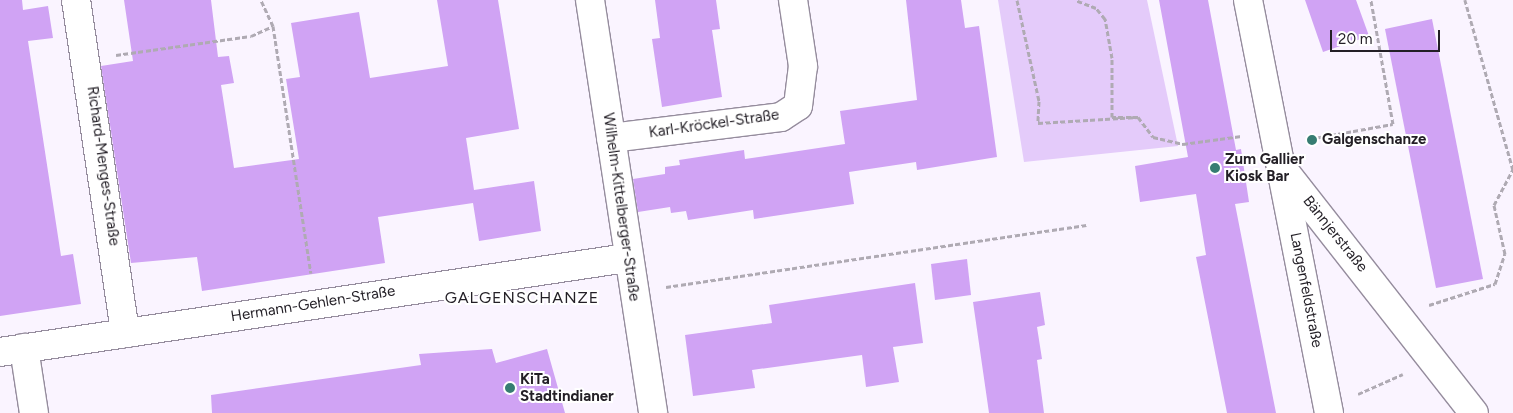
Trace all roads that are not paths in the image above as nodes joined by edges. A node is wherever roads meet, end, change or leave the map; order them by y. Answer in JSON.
{"nodes":[{"id":1,"x":76,"y":0,"type":"edge"},
{"id":2,"x":590,"y":0,"type":"edge"},
{"id":3,"x":794,"y":0,"type":"edge"},
{"id":4,"x":1248,"y":0,"type":"edge"},
{"id":5,"x":611,"y":138,"type":"junction"},
{"id":6,"x":1282,"y":168,"type":"junction"},
{"id":7,"x":626,"y":258,"type":"junction"},
{"id":8,"x":125,"y":333,"type":"junction"},
{"id":9,"x":12,"y":350,"type":"edge"},
{"id":10,"x":1329,"y":410,"type":"edge"},
{"id":11,"x":34,"y":413,"type":"edge"},
{"id":12,"x":653,"y":413,"type":"edge"},
{"id":13,"x":1474,"y":413,"type":"edge"}],
"edges":[{"from":1,"to":8,"type":"street","name":"Richard-Menges-Straße"},
{"from":2,"to":5,"type":"street","name":"Wilhelm-Kittelberger-Straße"},
{"from":3,"to":5,"type":"street","name":"Karl-Kröckel-Straße"},
{"from":4,"to":6,"type":"street","name":"Bännjerstraße"},
{"from":5,"to":7,"type":"street","name":"Wilhelm-Kittelberger-Straße"},
{"from":6,"to":10,"type":"street","name":"Langenfeldstraße"},
{"from":6,"to":13,"type":"street","name":"Bännjerstraße"},
{"from":7,"to":8,"type":"street","name":"Hermann-Gehlen-Straße"},
{"from":7,"to":12,"type":"street","name":"Wilhelm-Kittelberger-Straße"},
{"from":8,"to":9,"type":"street","name":"Hermann-Gehlen-Straße"},
{"from":9,"to":11,"type":"street"}]}
